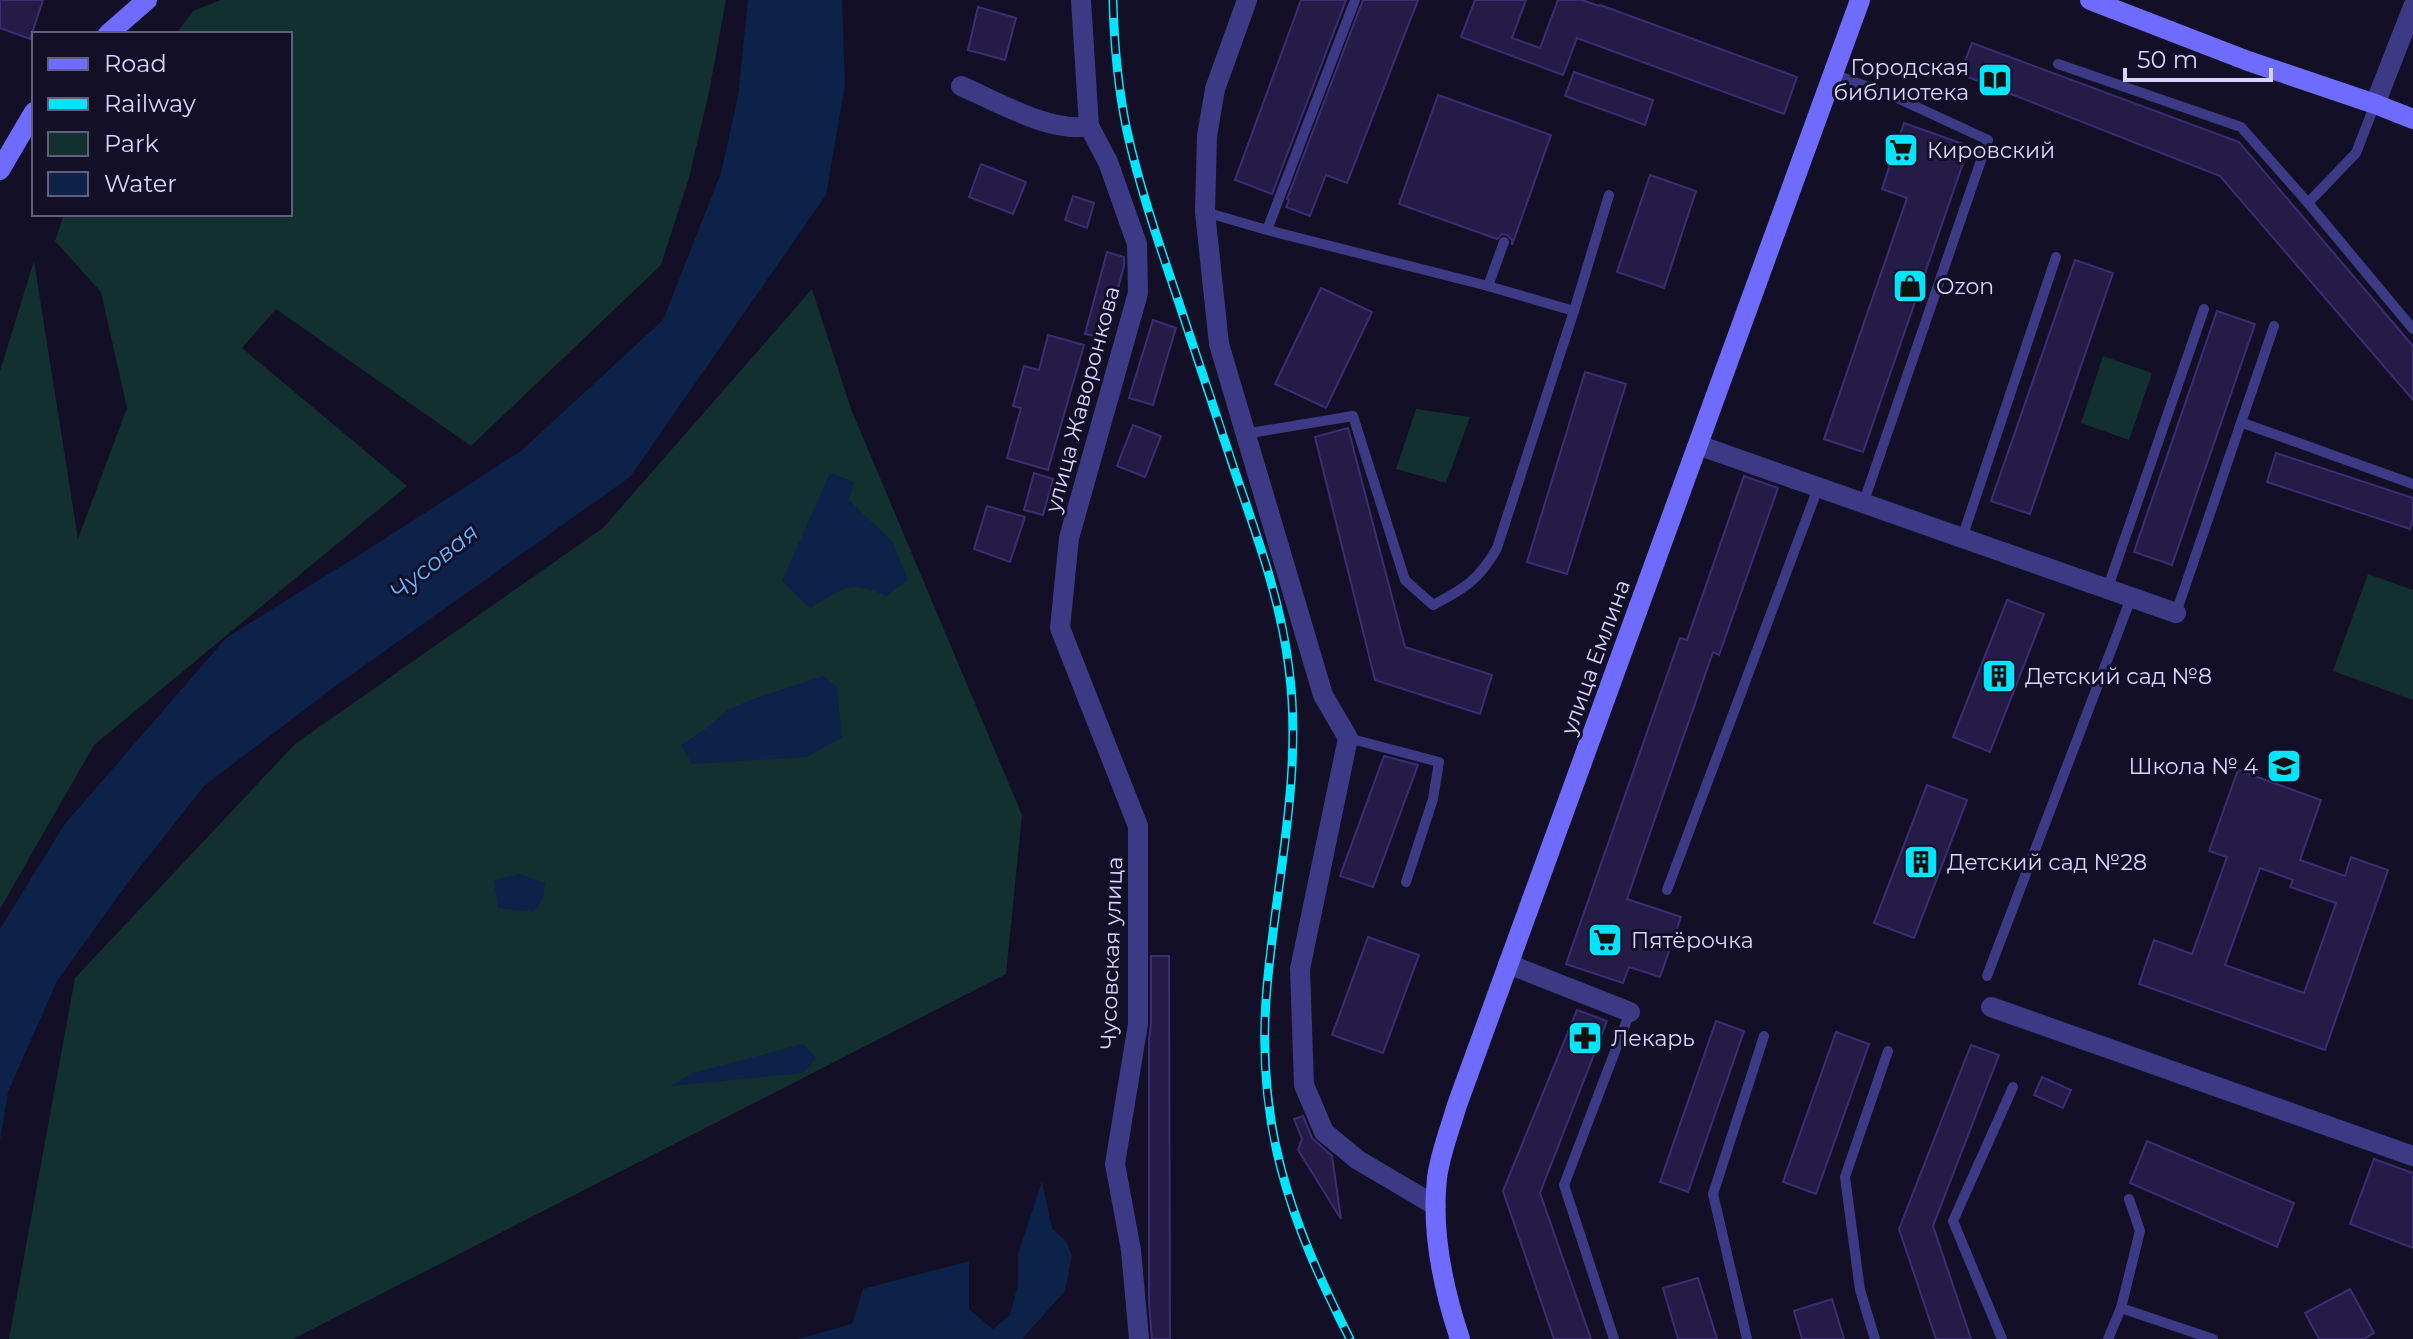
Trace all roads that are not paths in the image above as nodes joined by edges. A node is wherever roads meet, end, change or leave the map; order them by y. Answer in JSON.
{"nodes":[{"id":1,"x":147,"y":0,"type":"edge"},
{"id":2,"x":1081,"y":0,"type":"edge"},
{"id":3,"x":1247,"y":0,"type":"edge"},
{"id":4,"x":1355,"y":0,"type":"edge"},
{"id":5,"x":1860,"y":0,"type":"edge"},
{"id":6,"x":2090,"y":0,"type":"edge"},
{"id":7,"x":2114,"y":5,"type":"edge"},
{"id":8,"x":2413,"y":7,"type":"edge"},
{"id":9,"x":110,"y":32,"type":"edge"},
{"id":10,"x":2058,"y":64,"type":"dead end"},
{"id":11,"x":1833,"y":74,"type":"junction"},
{"id":12,"x":961,"y":86,"type":"dead end"},
{"id":13,"x":2375,"y":104,"type":"junction"},
{"id":14,"x":32,"y":115,"type":"edge"},
{"id":15,"x":2413,"y":119,"type":"edge"},
{"id":16,"x":1089,"y":126,"type":"junction"},
{"id":17,"x":0,"y":170,"type":"edge"},
{"id":18,"x":1609,"y":195,"type":"dead end"},
{"id":19,"x":2308,"y":203,"type":"junction"},
{"id":20,"x":1205,"y":212,"type":"junction"},
{"id":21,"x":1267,"y":230,"type":"junction"},
{"id":22,"x":1504,"y":242,"type":"dead end"},
{"id":23,"x":2056,"y":257,"type":"dead end"},
{"id":24,"x":1488,"y":286,"type":"junction"},
{"id":25,"x":2204,"y":309,"type":"dead end"},
{"id":26,"x":1574,"y":311,"type":"junction"},
{"id":27,"x":2274,"y":326,"type":"dead end"},
{"id":28,"x":2413,"y":329,"type":"edge"},
{"id":29,"x":2243,"y":423,"type":"junction"},
{"id":30,"x":1244,"y":434,"type":"junction"},
{"id":31,"x":1698,"y":445,"type":"junction"},
{"id":32,"x":2413,"y":484,"type":"edge"},
{"id":33,"x":1818,"y":488,"type":"junction"},
{"id":34,"x":1863,"y":504,"type":"junction"},
{"id":35,"x":1962,"y":538,"type":"junction"},
{"id":36,"x":2107,"y":590,"type":"junction"},
{"id":37,"x":2131,"y":598,"type":"junction"},
{"id":38,"x":2176,"y":613,"type":"joint"},
{"id":39,"x":1060,"y":628,"type":"joint"},
{"id":40,"x":1348,"y":738,"type":"junction"},
{"id":41,"x":1406,"y":882,"type":"dead end"},
{"id":42,"x":1667,"y":890,"type":"dead end"},
{"id":43,"x":1508,"y":964,"type":"junction"},
{"id":44,"x":1987,"y":976,"type":"dead end"},
{"id":45,"x":1991,"y":1007,"type":"dead end"},
{"id":46,"x":1630,"y":1012,"type":"joint"},
{"id":47,"x":1764,"y":1036,"type":"dead end"},
{"id":48,"x":1888,"y":1051,"type":"dead end"},
{"id":49,"x":2013,"y":1087,"type":"dead end"},
{"id":50,"x":2413,"y":1156,"type":"edge"},
{"id":51,"x":2129,"y":1199,"type":"dead end"},
{"id":52,"x":1436,"y":1206,"type":"junction"},
{"id":53,"x":2121,"y":1308,"type":"junction"},
{"id":54,"x":1139,"y":1339,"type":"edge"},
{"id":55,"x":1460,"y":1339,"type":"edge"},
{"id":56,"x":1614,"y":1339,"type":"edge"},
{"id":57,"x":1747,"y":1339,"type":"edge"},
{"id":58,"x":1875,"y":1339,"type":"edge"},
{"id":59,"x":2002,"y":1339,"type":"edge"},
{"id":60,"x":2108,"y":1339,"type":"edge"},
{"id":61,"x":2213,"y":1339,"type":"edge"}],
"edges":[{"from":1,"to":9,"type":"street"},
{"from":2,"to":16,"type":"street","name":"улица Жаворонкова"},
{"from":3,"to":20,"type":"street"},
{"from":4,"to":21,"type":"lane"},
{"from":5,"to":11,"type":"street","name":"улица Емлина"},
{"from":6,"to":7,"type":"street"},
{"from":7,"to":13,"type":"street"},
{"from":8,"to":13,"type":"street"},
{"from":10,"to":19,"type":"lane"},
{"from":11,"to":31,"type":"street","name":"улица Емлина"},
{"from":11,"to":34,"type":"lane"},
{"from":12,"to":16,"type":"street"},
{"from":13,"to":15,"type":"street"},
{"from":13,"to":19,"type":"lane"},
{"from":14,"to":17,"type":"street"},
{"from":16,"to":39,"type":"street","name":"улица Жаворонкова"},
{"from":18,"to":26,"type":"lane"},
{"from":19,"to":28,"type":"lane"},
{"from":20,"to":21,"type":"lane"},
{"from":20,"to":30,"type":"street"},
{"from":21,"to":24,"type":"lane"},
{"from":22,"to":24,"type":"lane"},
{"from":23,"to":35,"type":"lane"},
{"from":24,"to":26,"type":"lane"},
{"from":25,"to":36,"type":"lane"},
{"from":26,"to":30,"type":"lane"},
{"from":27,"to":29,"type":"lane"},
{"from":29,"to":32,"type":"lane"},
{"from":29,"to":38,"type":"lane"},
{"from":30,"to":40,"type":"street"},
{"from":31,"to":33,"type":"street"},
{"from":31,"to":43,"type":"street","name":"улица Емлина"},
{"from":33,"to":34,"type":"street"},
{"from":33,"to":42,"type":"lane"},
{"from":34,"to":35,"type":"street"},
{"from":35,"to":36,"type":"street"},
{"from":36,"to":37,"type":"street"},
{"from":37,"to":38,"type":"street"},
{"from":37,"to":44,"type":"lane"},
{"from":39,"to":54,"type":"street","name":"Чусовская улица"},
{"from":40,"to":41,"type":"lane"},
{"from":40,"to":52,"type":"street"},
{"from":43,"to":46,"type":"street"},
{"from":43,"to":52,"type":"street","name":"улица Емлина"},
{"from":45,"to":50,"type":"street"},
{"from":46,"to":56,"type":"lane"},
{"from":47,"to":57,"type":"lane"},
{"from":48,"to":58,"type":"lane"},
{"from":49,"to":59,"type":"lane"},
{"from":51,"to":53,"type":"lane"},
{"from":52,"to":55,"type":"street","name":"улица Емлина"},
{"from":53,"to":60,"type":"lane"},
{"from":53,"to":61,"type":"lane"}]}
